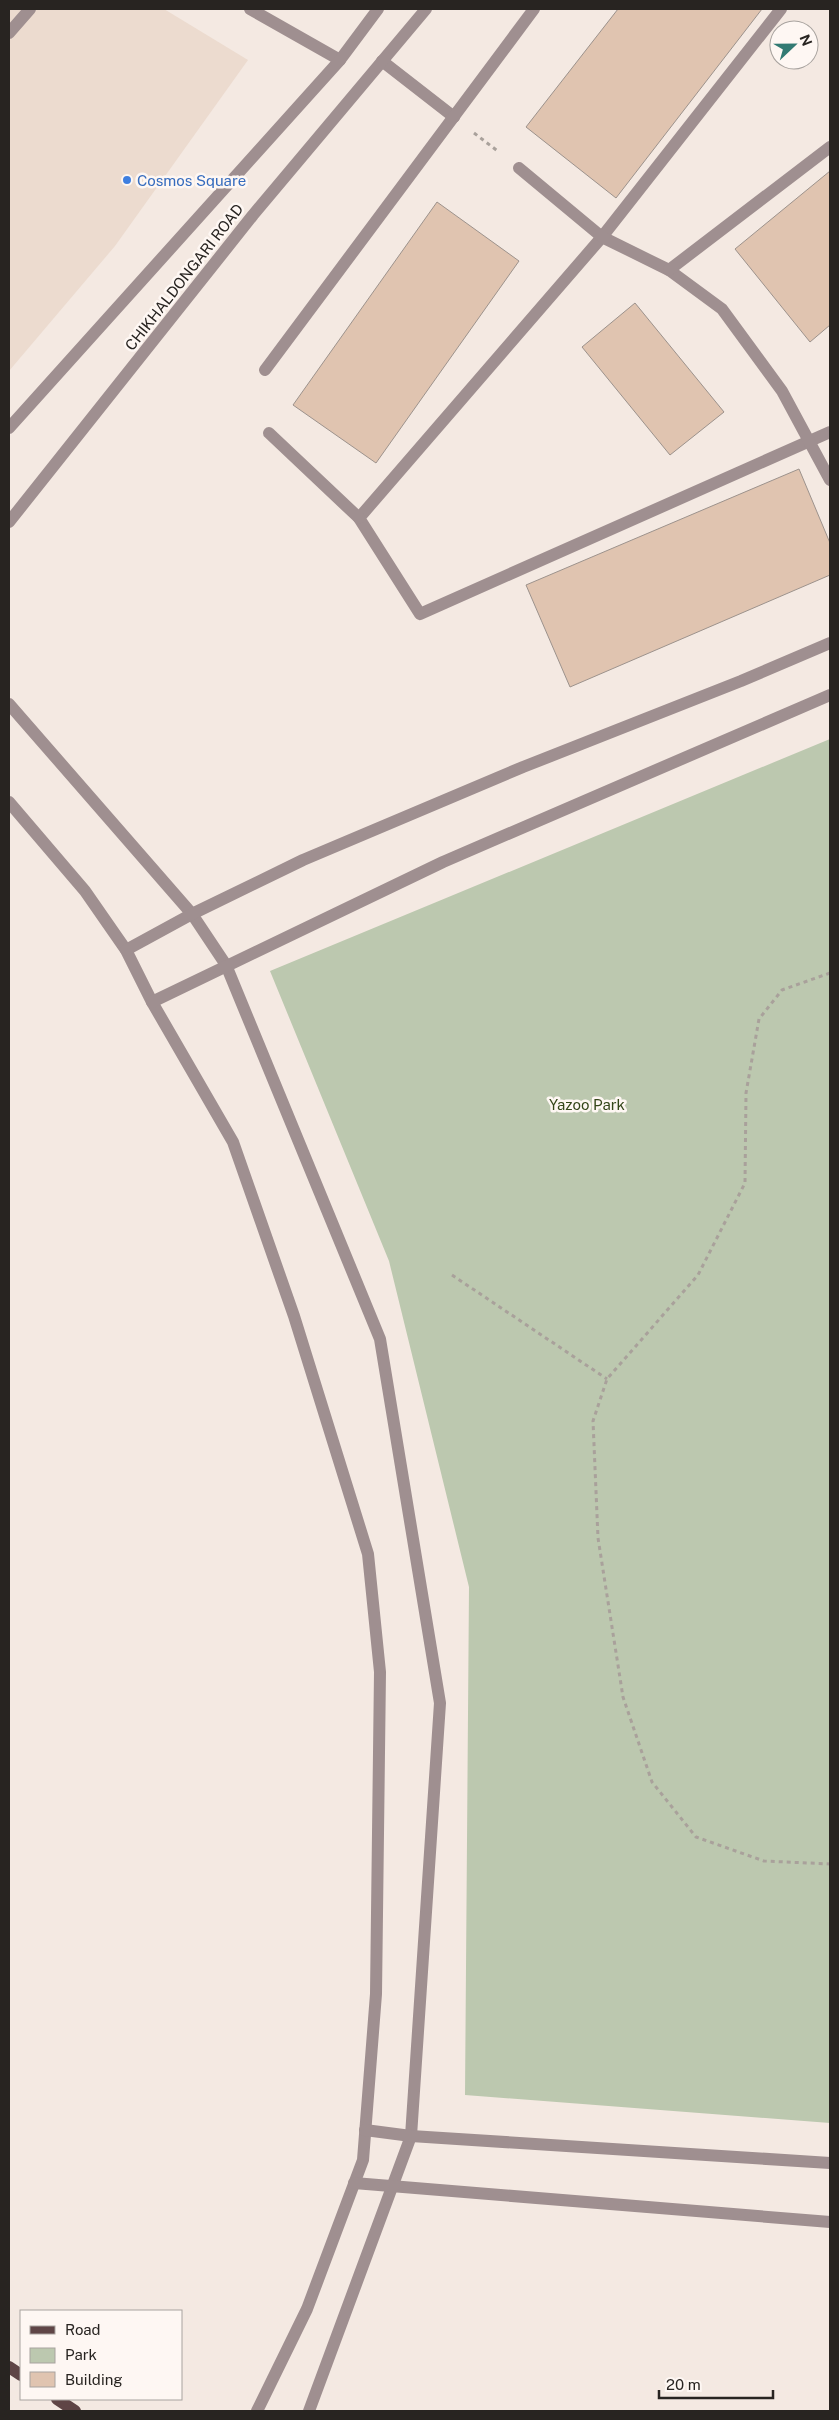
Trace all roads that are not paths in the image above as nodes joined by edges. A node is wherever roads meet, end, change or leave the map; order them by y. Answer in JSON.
{"nodes":[{"id":1,"x":30,"y":9,"type":"edge"},
{"id":2,"x":250,"y":9,"type":"edge"},
{"id":3,"x":426,"y":9,"type":"edge"},
{"id":4,"x":534,"y":9,"type":"edge"},
{"id":5,"x":781,"y":9,"type":"edge"},
{"id":6,"x":375,"y":10,"type":"edge"},
{"id":7,"x":9,"y":34,"type":"edge"},
{"id":8,"x":340,"y":60,"type":"junction"},
{"id":9,"x":382,"y":61,"type":"junction"},
{"id":10,"x":454,"y":117,"type":"junction"},
{"id":11,"x":830,"y":147,"type":"edge"},
{"id":12,"x":519,"y":168,"type":"road end"},
{"id":13,"x":602,"y":237,"type":"junction"},
{"id":14,"x":669,"y":270,"type":"junction"},
{"id":15,"x":265,"y":370,"type":"dead end"},
{"id":16,"x":9,"y":428,"type":"edge"},
{"id":17,"x":830,"y":432,"type":"edge"},
{"id":18,"x":269,"y":433,"type":"dead end"},
{"id":19,"x":809,"y":440,"type":"junction"},
{"id":20,"x":830,"y":480,"type":"edge"},
{"id":21,"x":359,"y":518,"type":"junction"},
{"id":22,"x":9,"y":522,"type":"edge"},
{"id":23,"x":830,"y":642,"type":"edge"},
{"id":24,"x":830,"y":695,"type":"edge"},
{"id":25,"x":9,"y":704,"type":"edge"},
{"id":26,"x":9,"y":802,"type":"edge"},
{"id":27,"x":192,"y":914,"type":"junction"},
{"id":28,"x":126,"y":950,"type":"junction"},
{"id":29,"x":226,"y":965,"type":"junction"},
{"id":30,"x":152,"y":1002,"type":"junction"},
{"id":31,"x":366,"y":2130,"type":"junction"},
{"id":32,"x":411,"y":2136,"type":"junction"},
{"id":33,"x":830,"y":2163,"type":"edge"},
{"id":34,"x":354,"y":2183,"type":"junction"},
{"id":35,"x":392,"y":2188,"type":"junction"},
{"id":36,"x":830,"y":2222,"type":"edge"},
{"id":37,"x":9,"y":2367,"type":"edge"},
{"id":38,"x":20,"y":2374,"type":"edge"},
{"id":39,"x":58,"y":2400,"type":"edge"},
{"id":40,"x":75,"y":2411,"type":"edge"},
{"id":41,"x":257,"y":2411,"type":"edge"},
{"id":42,"x":310,"y":2411,"type":"edge"}],
"edges":[{"from":1,"to":7,"type":"street"},
{"from":2,"to":8,"type":"street"},
{"from":3,"to":9,"type":"street","name":"CHIKHALDONGARI ROAD"},
{"from":4,"to":10,"type":"street"},
{"from":5,"to":13,"type":"street"},
{"from":6,"to":8,"type":"street","name":"CHIKHALDONGARI ROAD"},
{"from":8,"to":16,"type":"street","name":"CHIKHALDONGARI ROAD"},
{"from":9,"to":10,"type":"street"},
{"from":9,"to":22,"type":"street","name":"CHIKHALDONGARI ROAD"},
{"from":10,"to":15,"type":"street"},
{"from":11,"to":14,"type":"street"},
{"from":12,"to":13,"type":"street"},
{"from":13,"to":14,"type":"street"},
{"from":13,"to":21,"type":"street"},
{"from":14,"to":19,"type":"street"},
{"from":17,"to":19,"type":"street"},
{"from":18,"to":21,"type":"street"},
{"from":19,"to":20,"type":"street"},
{"from":19,"to":21,"type":"street"},
{"from":23,"to":27,"type":"street"},
{"from":24,"to":29,"type":"street"},
{"from":25,"to":27,"type":"street"},
{"from":26,"to":28,"type":"street"},
{"from":27,"to":28,"type":"street"},
{"from":27,"to":29,"type":"street"},
{"from":28,"to":30,"type":"street"},
{"from":29,"to":30,"type":"street"},
{"from":29,"to":32,"type":"street"},
{"from":30,"to":31,"type":"street"},
{"from":31,"to":32,"type":"street"},
{"from":31,"to":34,"type":"street"},
{"from":32,"to":33,"type":"street"},
{"from":32,"to":35,"type":"street"},
{"from":34,"to":35,"type":"street"},
{"from":34,"to":41,"type":"street"},
{"from":35,"to":36,"type":"street"},
{"from":35,"to":42,"type":"street"},
{"from":37,"to":38,"type":"main road"},
{"from":39,"to":40,"type":"main road"}]}
